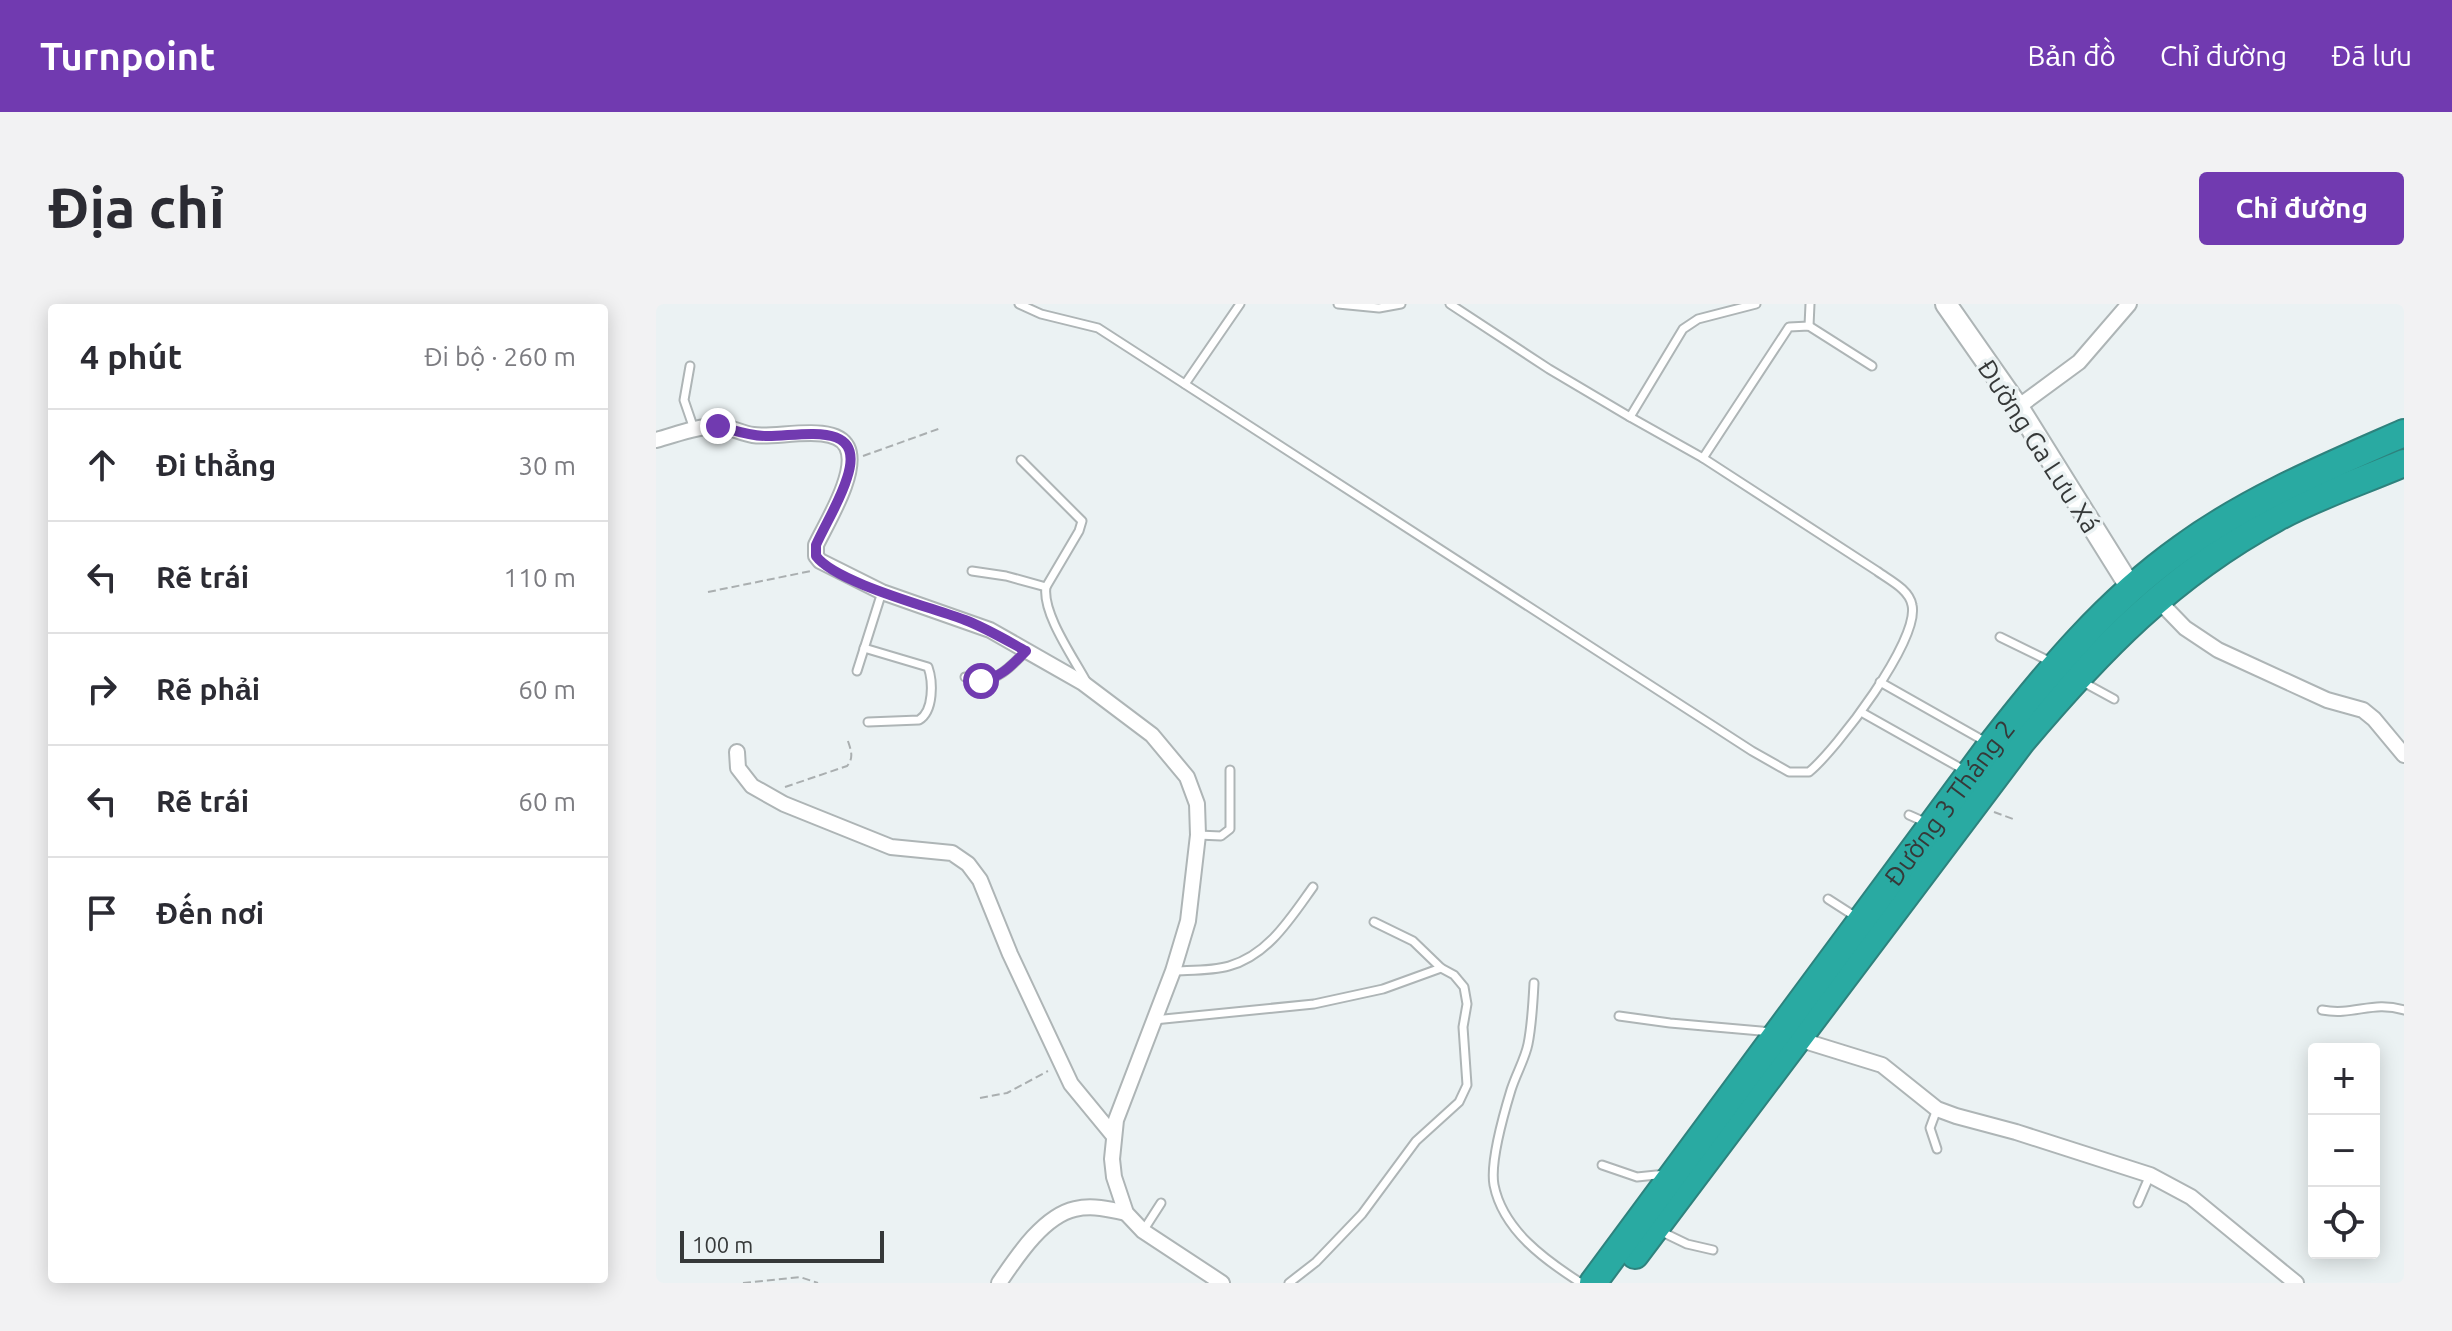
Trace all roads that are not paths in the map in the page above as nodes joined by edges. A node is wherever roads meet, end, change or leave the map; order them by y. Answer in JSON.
{"nodes":[{"id":1,"x":1019,"y":304,"type":"edge"},
{"id":2,"x":1240,"y":304,"type":"edge"},
{"id":3,"x":1338,"y":304,"type":"edge"},
{"id":4,"x":1401,"y":304,"type":"edge"},
{"id":5,"x":1450,"y":304,"type":"edge"},
{"id":6,"x":1756,"y":304,"type":"edge"},
{"id":7,"x":1810,"y":304,"type":"edge"},
{"id":8,"x":1946,"y":304,"type":"edge"},
{"id":9,"x":2129,"y":304,"type":"edge"},
{"id":10,"x":1809,"y":326,"type":"junction"},
{"id":11,"x":690,"y":366,"type":"dead end"},
{"id":12,"x":1872,"y":366,"type":"dead end"},
{"id":13,"x":1185,"y":384,"type":"junction"},
{"id":14,"x":2018,"y":407,"type":"junction"},
{"id":15,"x":1630,"y":417,"type":"junction"},
{"id":16,"x":695,"y":431,"type":"junction"},
{"id":17,"x":2404,"y":433,"type":"edge"},
{"id":18,"x":656,"y":440,"type":"edge"},
{"id":19,"x":1703,"y":458,"type":"junction"},
{"id":20,"x":1021,"y":460,"type":"dead end"},
{"id":21,"x":2404,"y":463,"type":"edge"},
{"id":22,"x":972,"y":571,"type":"dead end"},
{"id":23,"x":1046,"y":587,"type":"junction"},
{"id":24,"x":2144,"y":587,"type":"junction"},
{"id":25,"x":882,"y":592,"type":"junction"},
{"id":26,"x":2000,"y":637,"type":"dead end"},
{"id":27,"x":864,"y":648,"type":"junction"},
{"id":28,"x":1026,"y":651,"type":"junction"},
{"id":29,"x":857,"y":671,"type":"dead end"},
{"id":30,"x":2066,"y":671,"type":"junction"},
{"id":31,"x":965,"y":677,"type":"dead end"},
{"id":32,"x":1880,"y":682,"type":"junction"},
{"id":33,"x":1089,"y":687,"type":"junction"},
{"id":34,"x":2114,"y":699,"type":"dead end"},
{"id":35,"x":1861,"y":712,"type":"junction"},
{"id":36,"x":868,"y":722,"type":"dead end"},
{"id":37,"x":1991,"y":745,"type":"junction"},
{"id":38,"x":737,"y":752,"type":"dead end"},
{"id":39,"x":2404,"y":755,"type":"edge"},
{"id":40,"x":1230,"y":770,"type":"dead end"},
{"id":41,"x":1970,"y":773,"type":"junction"},
{"id":42,"x":1198,"y":835,"type":"junction"},
{"id":43,"x":1313,"y":887,"type":"dead end"},
{"id":44,"x":1828,"y":899,"type":"dead end"},
{"id":45,"x":1861,"y":920,"type":"junction"},
{"id":46,"x":1374,"y":922,"type":"dead end"},
{"id":47,"x":1441,"y":968,"type":"junction"},
{"id":48,"x":1173,"y":971,"type":"junction"},
{"id":49,"x":1534,"y":983,"type":"dead end"},
{"id":50,"x":2322,"y":1010,"type":"dead end"},
{"id":51,"x":2404,"y":1010,"type":"edge"},
{"id":52,"x":1619,"y":1016,"type":"dead end"},
{"id":53,"x":1154,"y":1020,"type":"junction"},
{"id":54,"x":1788,"y":1035,"type":"junction"},
{"id":55,"x":1937,"y":1109,"type":"junction"},
{"id":56,"x":1113,"y":1135,"type":"junction"},
{"id":57,"x":1937,"y":1149,"type":"dead end"},
{"id":58,"x":1602,"y":1165,"type":"dead end"},
{"id":59,"x":1672,"y":1174,"type":"junction"},
{"id":60,"x":2150,"y":1175,"type":"junction"},
{"id":61,"x":1161,"y":1203,"type":"dead end"},
{"id":62,"x":2138,"y":1203,"type":"dead end"},
{"id":63,"x":1126,"y":1213,"type":"junction"},
{"id":64,"x":1655,"y":1229,"type":"junction"},
{"id":65,"x":1143,"y":1231,"type":"junction"},
{"id":66,"x":1713,"y":1250,"type":"dead end"},
{"id":67,"x":999,"y":1283,"type":"edge"},
{"id":68,"x":1222,"y":1283,"type":"edge"},
{"id":69,"x":1289,"y":1283,"type":"edge"},
{"id":70,"x":1581,"y":1283,"type":"edge"},
{"id":71,"x":1593,"y":1283,"type":"edge"},
{"id":72,"x":1614,"y":1283,"type":"edge"},
{"id":73,"x":2296,"y":1283,"type":"edge"}],
"edges":[{"from":1,"to":13,"type":"lane"},
{"from":2,"to":13,"type":"lane"},
{"from":3,"to":4,"type":"lane"},
{"from":5,"to":15,"type":"lane"},
{"from":6,"to":15,"type":"lane"},
{"from":7,"to":10,"type":"lane"},
{"from":8,"to":14,"type":"street","name":"Đường Ga Lưu Xá"},
{"from":9,"to":14,"type":"street"},
{"from":10,"to":12,"type":"lane"},
{"from":10,"to":19,"type":"lane"},
{"from":11,"to":16,"type":"lane"},
{"from":13,"to":35,"type":"lane"},
{"from":14,"to":24,"type":"street","name":"Đường Ga Lưu Xá"},
{"from":15,"to":19,"type":"lane"},
{"from":16,"to":18,"type":"street"},
{"from":16,"to":25,"type":"street"},
{"from":17,"to":24,"type":"highway","name":"Đường 3 Tháng 2"},
{"from":19,"to":32,"type":"lane"},
{"from":20,"to":23,"type":"lane"},
{"from":21,"to":24,"type":"highway","name":"Đường 3 Tháng 2"},
{"from":22,"to":23,"type":"lane"},
{"from":23,"to":33,"type":"lane"},
{"from":24,"to":30,"type":"highway","name":"Đường 3 Tháng 2"},
{"from":24,"to":39,"type":"street"},
{"from":25,"to":27,"type":"lane"},
{"from":25,"to":28,"type":"street"},
{"from":26,"to":30,"type":"lane"},
{"from":27,"to":29,"type":"lane"},
{"from":27,"to":36,"type":"lane"},
{"from":28,"to":31,"type":"lane"},
{"from":28,"to":33,"type":"street"},
{"from":30,"to":34,"type":"lane"},
{"from":30,"to":37,"type":"highway","name":"Đường 3 Tháng 2"},
{"from":30,"to":54,"type":"highway","name":"Đường 3 Tháng 2"},
{"from":32,"to":35,"type":"lane"},
{"from":32,"to":37,"type":"lane"},
{"from":33,"to":42,"type":"street"},
{"from":35,"to":41,"type":"lane"},
{"from":37,"to":41,"type":"highway","name":"Đường 3 Tháng 2"},
{"from":38,"to":56,"type":"street"},
{"from":40,"to":42,"type":"lane"},
{"from":41,"to":45,"type":"highway","name":"Đường 3 Tháng 2"},
{"from":42,"to":48,"type":"street"},
{"from":43,"to":48,"type":"lane"},
{"from":44,"to":45,"type":"lane"},
{"from":45,"to":54,"type":"highway","name":"Đường 3 Tháng 2"},
{"from":46,"to":47,"type":"lane"},
{"from":47,"to":53,"type":"lane"},
{"from":47,"to":69,"type":"lane"},
{"from":48,"to":53,"type":"street"},
{"from":49,"to":70,"type":"lane"},
{"from":50,"to":51,"type":"lane"},
{"from":52,"to":54,"type":"lane"},
{"from":53,"to":56,"type":"street"},
{"from":54,"to":55,"type":"street"},
{"from":54,"to":59,"type":"highway","name":"Đường 3 Tháng 2"},
{"from":54,"to":64,"type":"highway","name":"Đường 3 Tháng 2"},
{"from":55,"to":57,"type":"lane"},
{"from":55,"to":60,"type":"street"},
{"from":56,"to":63,"type":"street"},
{"from":58,"to":59,"type":"lane"},
{"from":59,"to":71,"type":"highway","name":"Đường 3 Tháng 2"},
{"from":60,"to":62,"type":"lane"},
{"from":60,"to":73,"type":"street"},
{"from":61,"to":65,"type":"lane"},
{"from":63,"to":65,"type":"street"},
{"from":63,"to":67,"type":"street"},
{"from":64,"to":66,"type":"lane"},
{"from":64,"to":72,"type":"highway","name":"Đường 3 Tháng 2"},
{"from":65,"to":68,"type":"street"}]}
